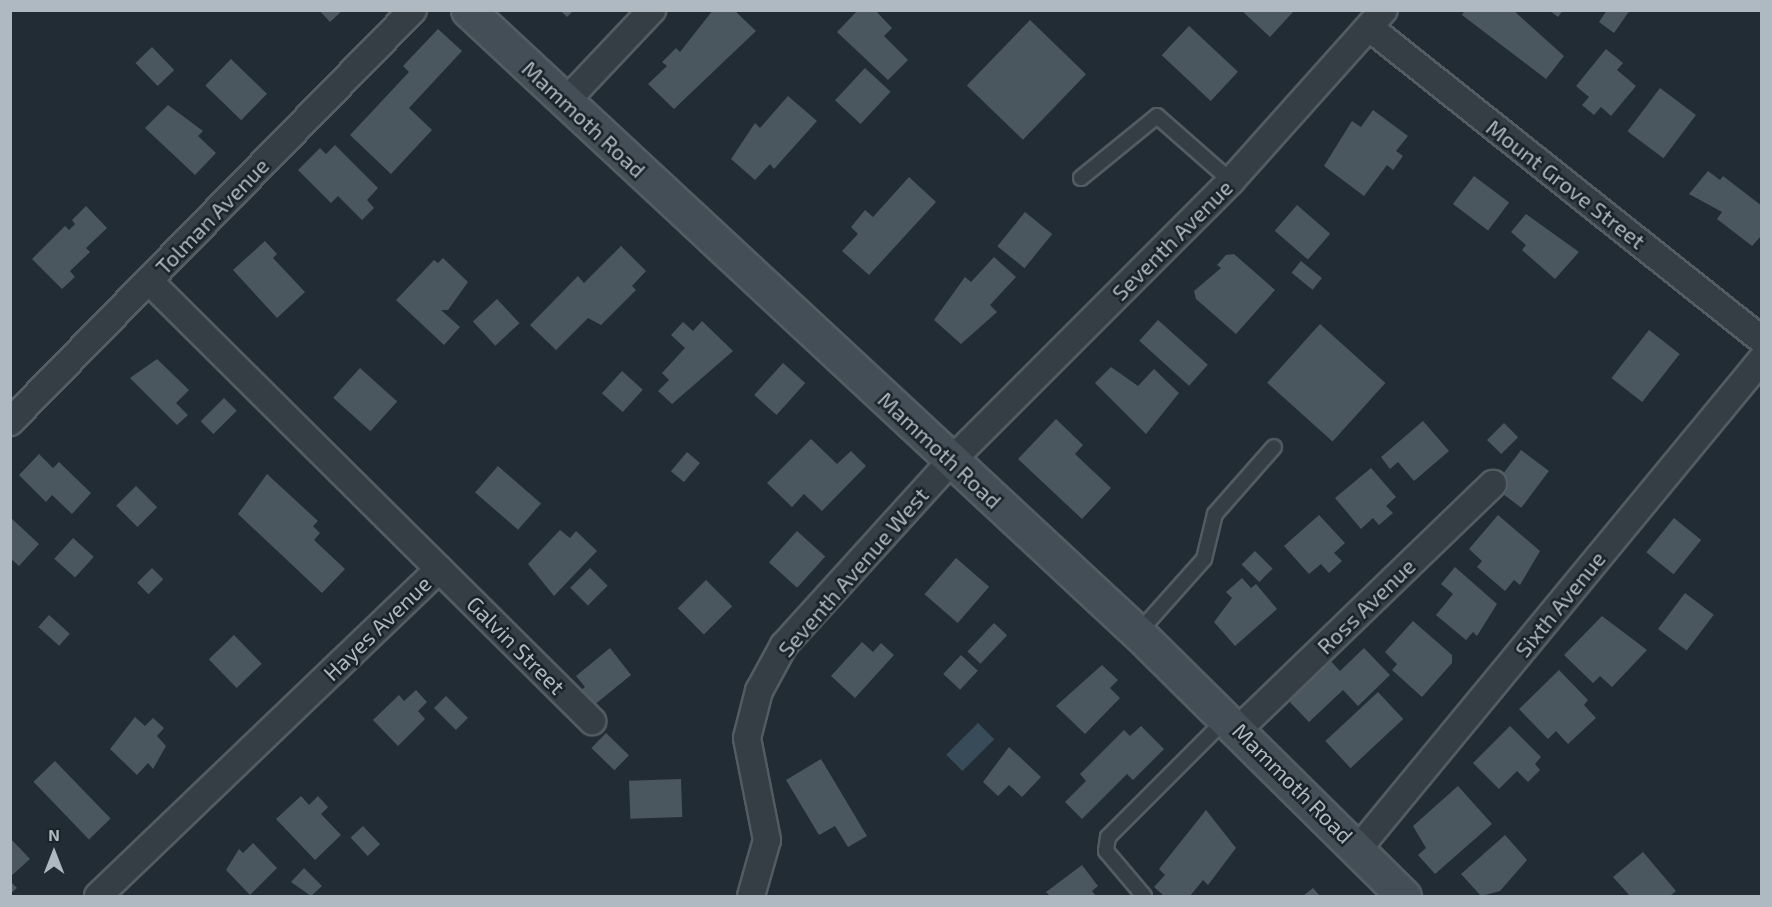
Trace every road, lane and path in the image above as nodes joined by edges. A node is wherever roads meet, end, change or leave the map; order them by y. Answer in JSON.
{"nodes":[{"id":1,"x":413,"y":10,"type":"edge"},
{"id":2,"x":468,"y":10,"type":"edge"},
{"id":3,"x":652,"y":10,"type":"edge"},
{"id":4,"x":1377,"y":19,"type":"edge"},
{"id":5,"x":565,"y":102,"type":"junction"},
{"id":6,"x":1081,"y":178,"type":"dead end"},
{"id":7,"x":1231,"y":181,"type":"junction"},
{"id":8,"x":149,"y":281,"type":"junction"},
{"id":9,"x":1761,"y":340,"type":"edge"},
{"id":10,"x":1761,"y":359,"type":"edge"},
{"id":11,"x":10,"y":422,"type":"edge"},
{"id":12,"x":1274,"y":447,"type":"dead end"},
{"id":13,"x":951,"y":461,"type":"junction"},
{"id":14,"x":1493,"y":484,"type":"dead end"},
{"id":15,"x":439,"y":569,"type":"junction"},
{"id":16,"x":1138,"y":633,"type":"junction"},
{"id":17,"x":592,"y":721,"type":"dead end"},
{"id":18,"x":1233,"y":723,"type":"junction"},
{"id":19,"x":1358,"y":849,"type":"junction"},
{"id":20,"x":98,"y":897,"type":"edge"},
{"id":21,"x":751,"y":897,"type":"edge"},
{"id":22,"x":1144,"y":897,"type":"edge"},
{"id":23,"x":1404,"y":897,"type":"edge"}],
"edges":[{"from":1,"to":8,"type":"street","name":"Tolman Avenue"},
{"from":2,"to":5,"type":"main road","name":"Mammoth Road"},
{"from":3,"to":5,"type":"street"},
{"from":4,"to":7,"type":"street","name":"Seventh Avenue"},
{"from":4,"to":9,"type":"street","name":"Mount Grove Street"},
{"from":5,"to":13,"type":"main road","name":"Mammoth Road"},
{"from":6,"to":7,"type":"lane"},
{"from":7,"to":13,"type":"street","name":"Seventh Avenue"},
{"from":8,"to":11,"type":"street","name":"Tolman Avenue"},
{"from":8,"to":15,"type":"street","name":"Hayes Avenue"},
{"from":10,"to":19,"type":"street","name":"Sixth Avenue"},
{"from":12,"to":16,"type":"lane"},
{"from":13,"to":16,"type":"main road","name":"Mammoth Road"},
{"from":13,"to":21,"type":"street","name":"Seventh Avenue West"},
{"from":14,"to":18,"type":"street","name":"Ross Avenue"},
{"from":15,"to":17,"type":"street","name":"Galvin Street"},
{"from":15,"to":20,"type":"street","name":"Hayes Avenue"},
{"from":16,"to":18,"type":"main road","name":"Mammoth Road"},
{"from":18,"to":19,"type":"main road","name":"Mammoth Road"},
{"from":18,"to":22,"type":"lane"},
{"from":19,"to":23,"type":"main road","name":"Mammoth Road"}]}
